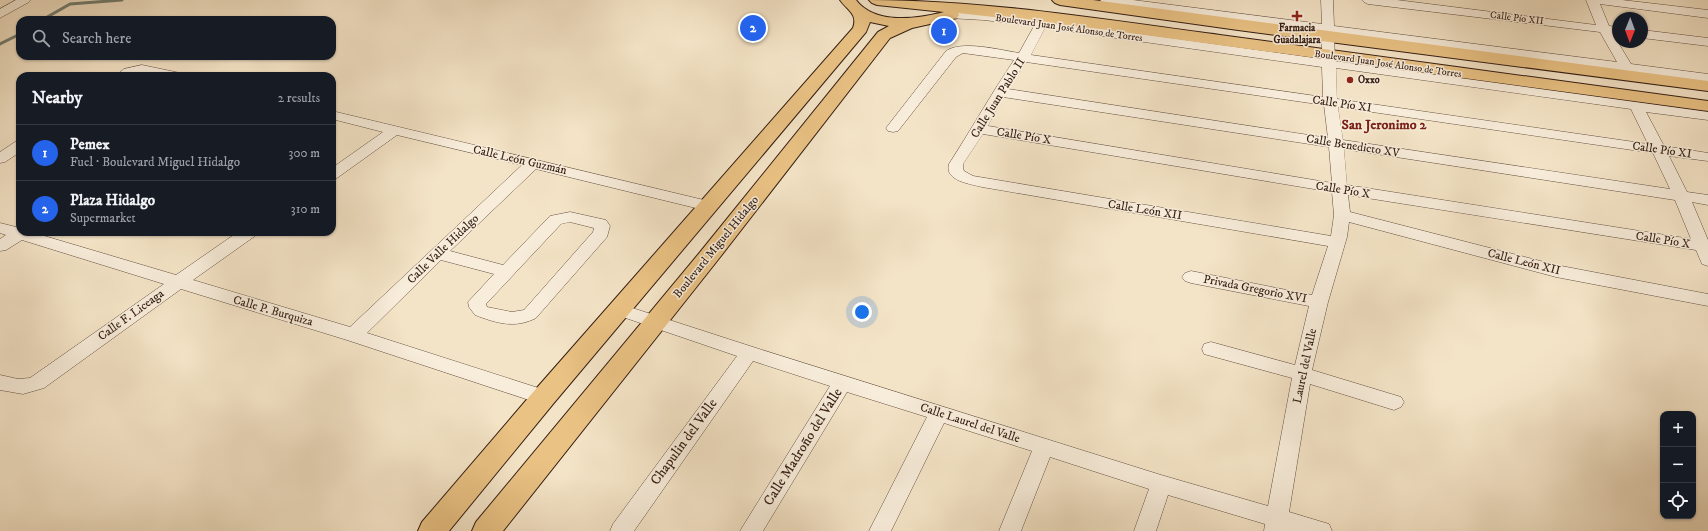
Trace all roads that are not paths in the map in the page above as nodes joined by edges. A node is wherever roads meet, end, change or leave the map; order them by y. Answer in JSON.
{"nodes":[{"id":1,"x":25,"y":0,"type":"edge"},
{"id":2,"x":878,"y":0,"type":"edge"},
{"id":3,"x":1050,"y":0,"type":"edge"},
{"id":4,"x":1060,"y":0,"type":"edge"},
{"id":5,"x":1106,"y":0,"type":"edge"},
{"id":6,"x":1327,"y":0,"type":"edge"},
{"id":7,"x":1368,"y":0,"type":"edge"},
{"id":8,"x":1592,"y":0,"type":"edge"},
{"id":9,"x":855,"y":7,"type":"edge"},
{"id":10,"x":962,"y":8,"type":"edge"},
{"id":11,"x":3,"y":11,"type":"edge"},
{"id":12,"x":1708,"y":14,"type":"edge"},
{"id":13,"x":1042,"y":21,"type":"junction"},
{"id":14,"x":914,"y":22,"type":"junction"},
{"id":15,"x":1135,"y":29,"type":"junction"},
{"id":16,"x":1604,"y":29,"type":"junction"},
{"id":17,"x":1612,"y":30,"type":"edge"},
{"id":18,"x":1328,"y":32,"type":"junction"},
{"id":19,"x":1648,"y":35,"type":"edge"},
{"id":20,"x":1427,"y":42,"type":"junction"},
{"id":21,"x":1708,"y":42,"type":"edge"},
{"id":22,"x":1191,"y":44,"type":"junction"},
{"id":23,"x":1023,"y":57,"type":"junction"},
{"id":24,"x":1487,"y":57,"type":"junction"},
{"id":25,"x":1543,"y":57,"type":"junction"},
{"id":26,"x":1328,"y":60,"type":"junction"},
{"id":27,"x":1508,"y":60,"type":"junction"},
{"id":28,"x":1626,"y":67,"type":"junction"},
{"id":29,"x":129,"y":72,"type":"edge"},
{"id":30,"x":158,"y":72,"type":"edge"},
{"id":31,"x":1708,"y":78,"type":"edge"},
{"id":32,"x":1664,"y":80,"type":"junction"},
{"id":33,"x":1708,"y":86,"type":"edge"},
{"id":34,"x":999,"y":92,"type":"junction"},
{"id":35,"x":1548,"y":94,"type":"junction"},
{"id":36,"x":1665,"y":100,"type":"junction"},
{"id":37,"x":1330,"y":102,"type":"junction"},
{"id":38,"x":1636,"y":106,"type":"junction"},
{"id":39,"x":1708,"y":106,"type":"edge"},
{"id":40,"x":336,"y":116,"type":"edge"},
{"id":41,"x":1708,"y":116,"type":"edge"},
{"id":42,"x":893,"y":128,"type":"dead end"},
{"id":43,"x":979,"y":129,"type":"junction"},
{"id":44,"x":395,"y":130,"type":"junction"},
{"id":45,"x":1336,"y":143,"type":"junction"},
{"id":46,"x":16,"y":149,"type":"edge"},
{"id":47,"x":1658,"y":150,"type":"junction"},
{"id":48,"x":9,"y":157,"type":"edge"},
{"id":49,"x":1708,"y":157,"type":"edge"},
{"id":50,"x":533,"y":163,"type":"junction"},
{"id":51,"x":956,"y":171,"type":"joint"},
{"id":52,"x":336,"y":172,"type":"edge"},
{"id":53,"x":1340,"y":189,"type":"junction"},
{"id":54,"x":1682,"y":197,"type":"junction"},
{"id":55,"x":1708,"y":200,"type":"edge"},
{"id":56,"x":708,"y":206,"type":"junction"},
{"id":57,"x":1342,"y":216,"type":"junction"},
{"id":58,"x":0,"y":228,"type":"edge"},
{"id":59,"x":16,"y":232,"type":"edge"},
{"id":60,"x":16,"y":236,"type":"edge"},
{"id":61,"x":30,"y":236,"type":"edge"},
{"id":62,"x":243,"y":236,"type":"edge"},
{"id":63,"x":1337,"y":242,"type":"junction"},
{"id":64,"x":0,"y":246,"type":"edge"},
{"id":65,"x":1706,"y":251,"type":"edge"},
{"id":66,"x":439,"y":254,"type":"junction"},
{"id":67,"x":507,"y":272,"type":"junction"},
{"id":68,"x":1191,"y":277,"type":"dead end"},
{"id":69,"x":176,"y":282,"type":"junction"},
{"id":70,"x":1708,"y":300,"type":"edge"},
{"id":71,"x":1319,"y":302,"type":"junction"},
{"id":72,"x":620,"y":310,"type":"junction"},
{"id":73,"x":656,"y":322,"type":"junction"},
{"id":74,"x":353,"y":335,"type":"junction"},
{"id":75,"x":1211,"y":349,"type":"dead end"},
{"id":76,"x":749,"y":354,"type":"junction"},
{"id":77,"x":1302,"y":374,"type":"junction"},
{"id":78,"x":842,"y":383,"type":"junction"},
{"id":79,"x":5,"y":384,"type":"edge"},
{"id":80,"x":544,"y":397,"type":"junction"},
{"id":81,"x":1394,"y":402,"type":"dead end"},
{"id":82,"x":939,"y":413,"type":"junction"},
{"id":83,"x":1044,"y":447,"type":"junction"},
{"id":84,"x":1161,"y":484,"type":"junction"},
{"id":85,"x":1276,"y":524,"type":"edge"},
{"id":86,"x":432,"y":531,"type":"edge"},
{"id":87,"x":486,"y":531,"type":"edge"},
{"id":88,"x":621,"y":531,"type":"edge"},
{"id":89,"x":751,"y":531,"type":"edge"},
{"id":90,"x":880,"y":531,"type":"edge"},
{"id":91,"x":1010,"y":531,"type":"edge"},
{"id":92,"x":1145,"y":531,"type":"edge"},
{"id":93,"x":1321,"y":531,"type":"edge"}],
"edges":[{"from":1,"to":11,"type":"street"},
{"from":2,"to":10,"type":"main road","name":"Boulevard Juan José Alonso de Torres"},
{"from":3,"to":13,"type":"main road"},
{"from":4,"to":18,"type":"main road","name":"Boulevard Juan José Alonso de Torres"},
{"from":5,"to":18,"type":"street","name":"Boulevard Juan José Alonso de Torres"},
{"from":6,"to":18,"type":"street","name":"Laurel del Valle"},
{"from":7,"to":16,"type":"street","name":"Calle Pío XII"},
{"from":8,"to":12,"type":"street"},
{"from":8,"to":16,"type":"street"},
{"from":9,"to":14,"type":"main road"},
{"from":9,"to":56,"type":"main road"},
{"from":10,"to":13,"type":"main road","name":"Boulevard Juan José Alonso de Torres"},
{"from":10,"to":14,"type":"main road","name":"Boulevard Miguel Hidalgo"},
{"from":13,"to":15,"type":"main road","name":"Boulevard Juan José Alonso de Torres"},
{"from":13,"to":22,"type":"street","name":"Boulevard Juan José Alonso de Torres"},
{"from":13,"to":23,"type":"street","name":"Calle Juan Pablo II"},
{"from":14,"to":73,"type":"main road","name":"Boulevard Miguel Hidalgo"},
{"from":15,"to":22,"type":"main road"},
{"from":15,"to":26,"type":"main road","name":"Boulevard Juan José Alonso de Torres"},
{"from":16,"to":17,"type":"street","name":"Calle Pío XII"},
{"from":16,"to":28,"type":"street"},
{"from":18,"to":20,"type":"street","name":"Boulevard Juan José Alonso de Torres"},
{"from":18,"to":24,"type":"main road","name":"Boulevard Juan José Alonso de Torres"},
{"from":18,"to":26,"type":"street","name":"Laurel del Valle"},
{"from":19,"to":21,"type":"street"},
{"from":20,"to":24,"type":"main road"},
{"from":20,"to":25,"type":"street","name":"Boulevard Juan José Alonso de Torres"},
{"from":22,"to":26,"type":"street","name":"Boulevard Juan José Alonso de Torres"},
{"from":23,"to":34,"type":"street","name":"Calle Juan Pablo II"},
{"from":23,"to":37,"type":"street","name":"Calle Pío XI"},
{"from":23,"to":42,"type":"street","name":"Calle Pío XI"},
{"from":24,"to":27,"type":"main road","name":"Boulevard Juan José Alonso de Torres"},
{"from":25,"to":27,"type":"main road"},
{"from":25,"to":28,"type":"street","name":"Boulevard Juan José Alonso de Torres"},
{"from":26,"to":35,"type":"street","name":"Boulevard Juan José Alonso de Torres"},
{"from":26,"to":36,"type":"main road","name":"Boulevard Juan José Alonso de Torres"},
{"from":26,"to":37,"type":"street","name":"Laurel del Valle"},
{"from":27,"to":32,"type":"main road","name":"Boulevard Juan José Alonso de Torres"},
{"from":28,"to":31,"type":"street","name":"Boulevard Juan José Alonso de Torres"},
{"from":29,"to":30,"type":"street"},
{"from":32,"to":33,"type":"main road","name":"Boulevard Juan José Alonso de Torres"},
{"from":32,"to":36,"type":"main road"},
{"from":34,"to":43,"type":"street","name":"Calle Juan Pablo II"},
{"from":34,"to":45,"type":"street","name":"Calle Benedicto XV"},
{"from":35,"to":36,"type":"main road"},
{"from":35,"to":38,"type":"street","name":"Boulevard Juan José Alonso de Torres"},
{"from":36,"to":39,"type":"main road","name":"Boulevard Juan José Alonso de Torres"},
{"from":37,"to":45,"type":"street","name":"Laurel del Valle"},
{"from":37,"to":47,"type":"street","name":"Calle Pío XI"},
{"from":38,"to":41,"type":"street","name":"Boulevard Juan José Alonso de Torres"},
{"from":38,"to":47,"type":"street"},
{"from":40,"to":44,"type":"street","name":"Calle León Guzmán"},
{"from":43,"to":51,"type":"street","name":"Calle Juan Pablo II"},
{"from":43,"to":53,"type":"street","name":"Calle Pío X"},
{"from":44,"to":50,"type":"street","name":"Calle León Guzmán"},
{"from":44,"to":52,"type":"street"},
{"from":45,"to":53,"type":"street","name":"Laurel del Valle"},
{"from":45,"to":54,"type":"street","name":"Calle Benedicto XV"},
{"from":46,"to":48,"type":"street"},
{"from":47,"to":49,"type":"street","name":"Calle Pío XI"},
{"from":47,"to":54,"type":"street"},
{"from":50,"to":56,"type":"street","name":"Calle León Guzmán"},
{"from":50,"to":66,"type":"street","name":"Calle Valle Hidalgo"},
{"from":51,"to":63,"type":"street","name":"Calle León XII"},
{"from":53,"to":57,"type":"street","name":"Laurel del Valle"},
{"from":53,"to":65,"type":"street","name":"Calle Pío X"},
{"from":54,"to":55,"type":"street","name":"Calle Benedicto XV"},
{"from":54,"to":65,"type":"street"},
{"from":56,"to":72,"type":"main road"},
{"from":57,"to":63,"type":"street","name":"Laurel del Valle"},
{"from":57,"to":70,"type":"street","name":"Calle León XII"},
{"from":58,"to":59,"type":"street","name":"Calle P. Burquiza"},
{"from":60,"to":64,"type":"street"},
{"from":61,"to":69,"type":"street","name":"Calle P. Burquiza"},
{"from":62,"to":69,"type":"street","name":"Calle F. Liceaga"},
{"from":63,"to":71,"type":"street","name":"Laurel del Valle"},
{"from":66,"to":67,"type":"street"},
{"from":66,"to":74,"type":"street","name":"Calle Valle Hidalgo"},
{"from":67,"to":67,"type":"street"},
{"from":68,"to":71,"type":"street","name":"Privada Gregorio XVI"},
{"from":69,"to":74,"type":"street","name":"Calle P. Burquiza"},
{"from":69,"to":79,"type":"street","name":"Calle F. Liceaga"},
{"from":71,"to":77,"type":"street","name":"Laurel del Valle"},
{"from":72,"to":73,"type":"street","name":"Calle Laurel del Valle"},
{"from":72,"to":80,"type":"main road"},
{"from":73,"to":76,"type":"street","name":"Calle Laurel del Valle"},
{"from":73,"to":87,"type":"main road","name":"Boulevard Miguel Hidalgo"},
{"from":74,"to":80,"type":"street","name":"Calle P. Burquiza"},
{"from":75,"to":77,"type":"street"},
{"from":76,"to":78,"type":"street","name":"Calle Laurel del Valle"},
{"from":76,"to":88,"type":"street","name":"Chapulin del Valle"},
{"from":77,"to":81,"type":"street"},
{"from":77,"to":85,"type":"street","name":"Laurel del Valle"},
{"from":78,"to":82,"type":"street","name":"Calle Laurel del Valle"},
{"from":78,"to":89,"type":"street","name":"Calle Madroño del Valle"},
{"from":80,"to":86,"type":"main road"},
{"from":82,"to":83,"type":"street","name":"Calle Laurel del Valle"},
{"from":82,"to":90,"type":"street"},
{"from":83,"to":84,"type":"street","name":"Calle Laurel del Valle"},
{"from":83,"to":91,"type":"street"},
{"from":84,"to":85,"type":"street","name":"Calle Laurel del Valle"},
{"from":84,"to":92,"type":"street"},
{"from":85,"to":93,"type":"street","name":"Calle Laurel del Valle"}]}
